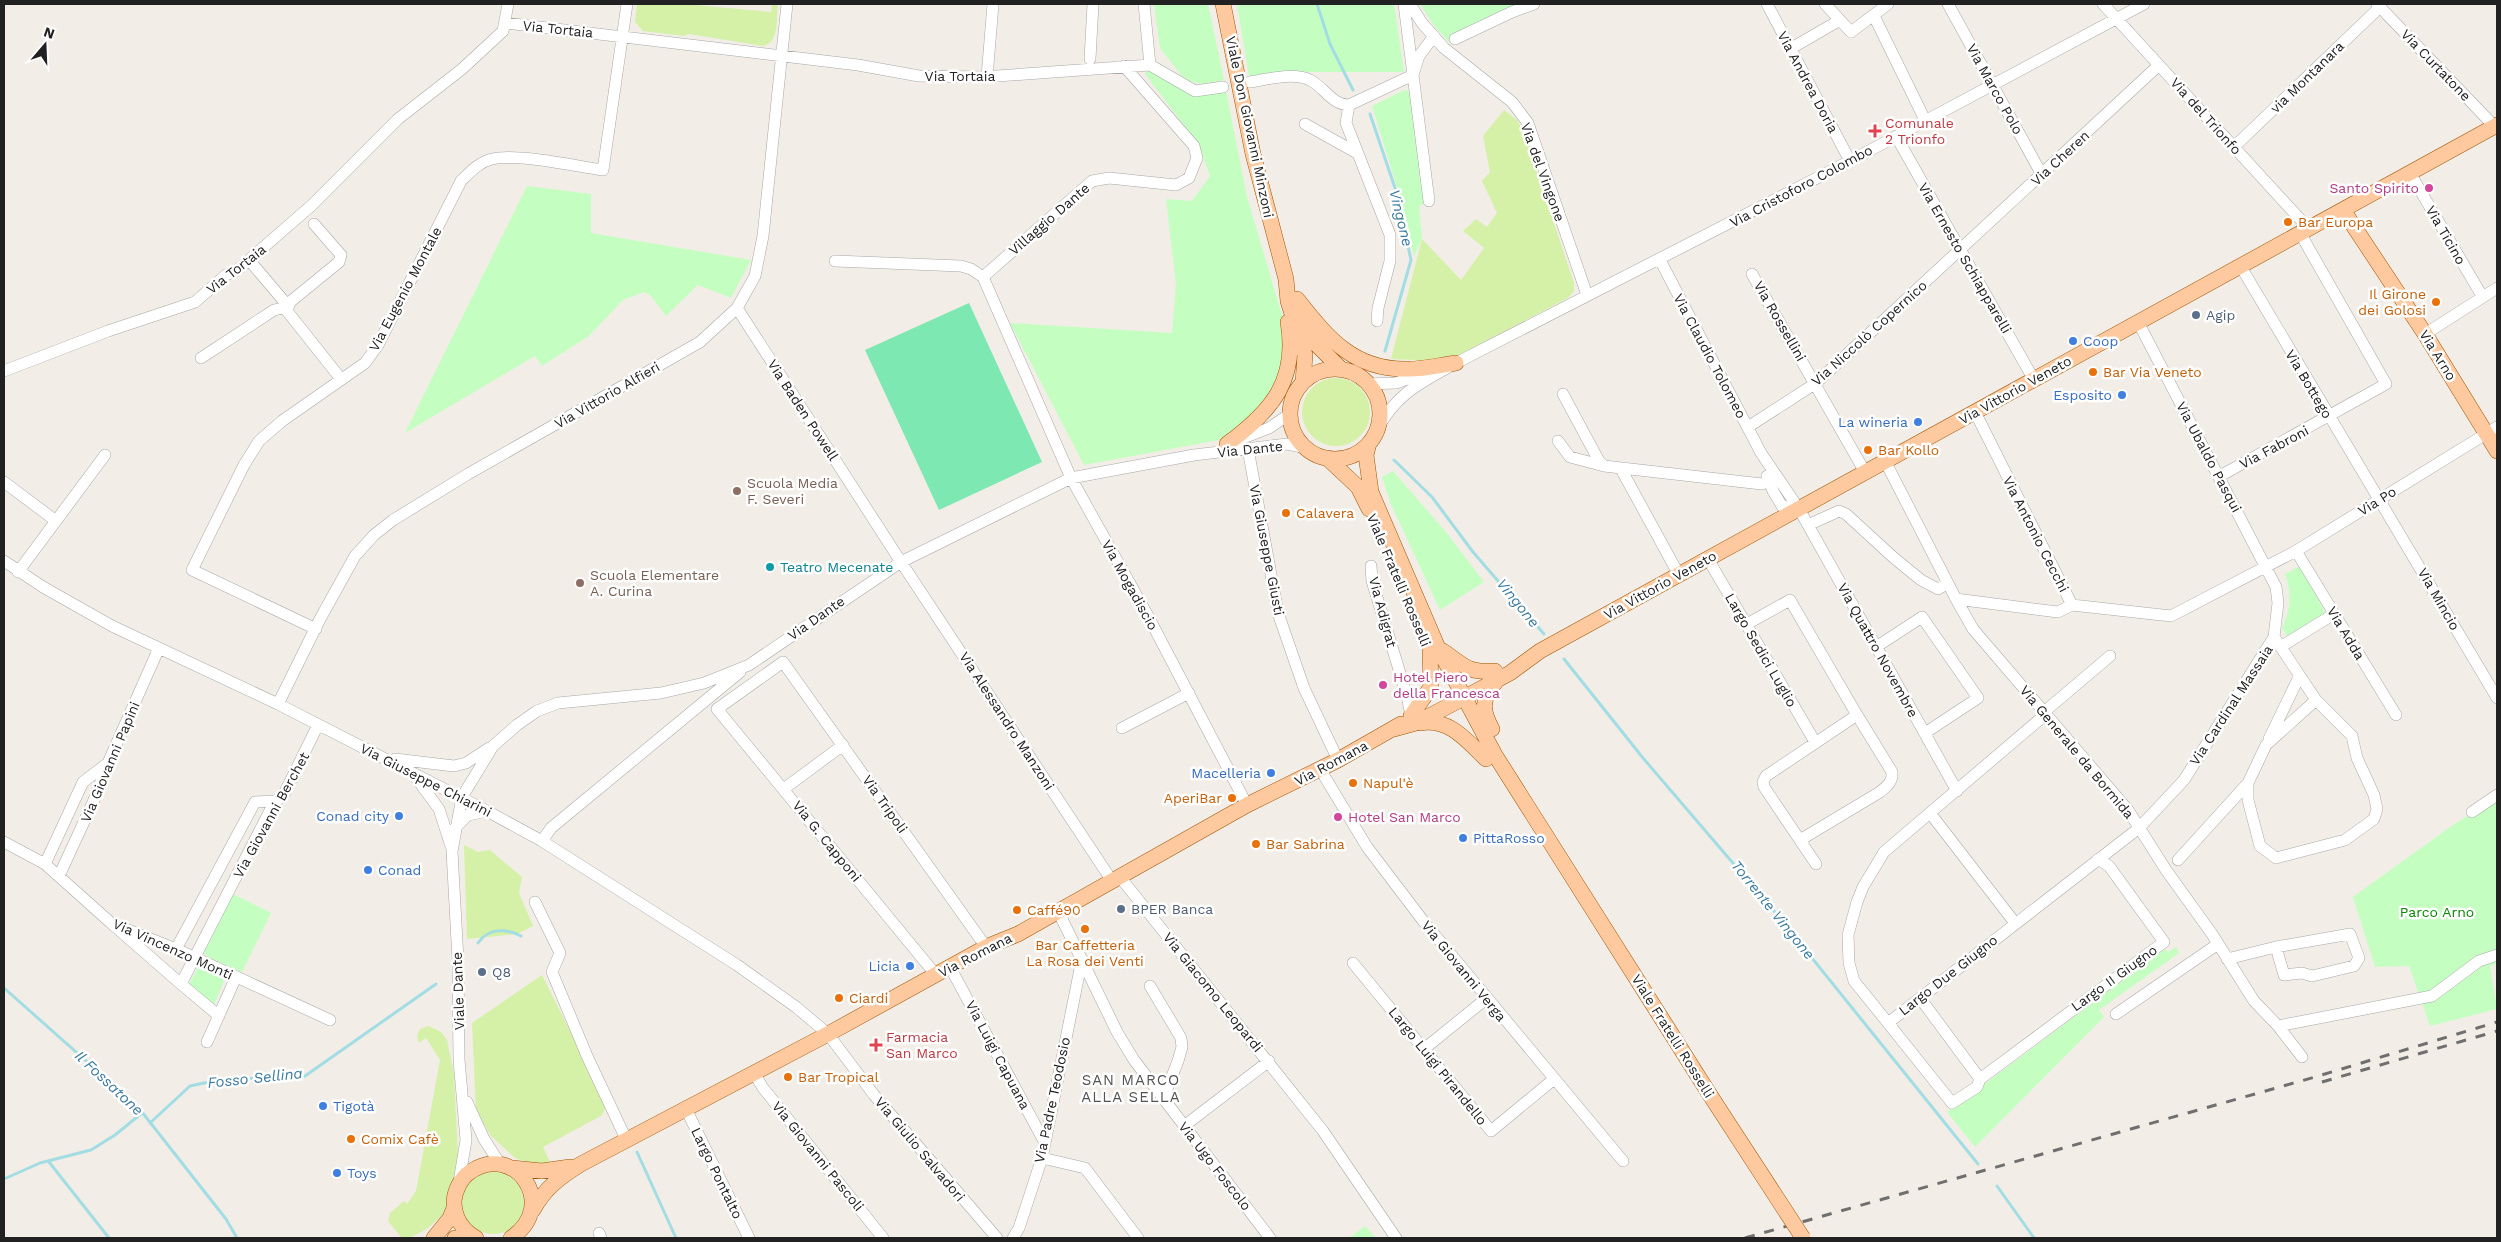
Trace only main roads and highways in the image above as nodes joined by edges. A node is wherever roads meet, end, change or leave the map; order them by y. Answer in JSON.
{"nodes":[{"id":1,"x":1223,"y":4,"type":"edge"},
{"id":2,"x":2496,"y":126,"type":"edge"},
{"id":3,"x":2343,"y":210,"type":"junction"},
{"id":4,"x":1293,"y":300,"type":"junction"},
{"id":5,"x":1456,"y":363,"type":"road end"},
{"id":6,"x":1340,"y":369,"type":"junction"},
{"id":7,"x":1303,"y":382,"type":"junction"},
{"id":8,"x":2492,"y":430,"type":"edge"},
{"id":9,"x":1372,"y":437,"type":"junction"},
{"id":10,"x":1227,"y":444,"type":"road end"},
{"id":11,"x":2497,"y":451,"type":"edge"},
{"id":12,"x":1327,"y":458,"type":"junction"},
{"id":13,"x":1434,"y":650,"type":"junction"},
{"id":14,"x":1540,"y":651,"type":"joint"},
{"id":15,"x":1497,"y":675,"type":"junction"},
{"id":16,"x":1458,"y":696,"type":"junction"},
{"id":17,"x":1414,"y":719,"type":"junction"},
{"id":18,"x":1486,"y":759,"type":"junction"},
{"id":19,"x":1529,"y":810,"type":"junction"},
{"id":20,"x":1544,"y":834,"type":"junction"},
{"id":21,"x":581,"y":1164,"type":"junction"},
{"id":22,"x":506,"y":1166,"type":"junction"},
{"id":23,"x":454,"y":1208,"type":"junction"},
{"id":24,"x":533,"y":1210,"type":"junction"},
{"id":25,"x":434,"y":1238,"type":"edge"},
{"id":26,"x":455,"y":1238,"type":"edge"},
{"id":27,"x":475,"y":1238,"type":"edge"},
{"id":28,"x":512,"y":1238,"type":"edge"},
{"id":29,"x":1803,"y":1238,"type":"edge"}],
"edges":[{"from":1,"to":4,"type":"main road","name":"Viale Don Giovanni Minzoni"},
{"from":2,"to":3,"type":"main road","name":"Via Vittorio Veneto"},
{"from":3,"to":8,"type":"main road","name":"Via Arno"},
{"from":3,"to":14,"type":"main road","name":"Via Vittorio Veneto"},
{"from":4,"to":5,"type":"main road"},
{"from":4,"to":6,"type":"main road","name":"Viale Don Giovanni Minzoni"},
{"from":4,"to":7,"type":"main road","name":"Viale Don Giovanni Minzoni"},
{"from":4,"to":10,"type":"main road"},
{"from":6,"to":7,"type":"main road"},
{"from":6,"to":9,"type":"main road"},
{"from":7,"to":12,"type":"main road"},
{"from":8,"to":11,"type":"main road","name":"Via Arno"},
{"from":9,"to":12,"type":"main road"},
{"from":9,"to":13,"type":"main road","name":"Viale Fratelli Rosselli"},
{"from":12,"to":13,"type":"main road","name":"Viale Fratelli Rosselli"},
{"from":13,"to":15,"type":"main road"},
{"from":13,"to":16,"type":"main road","name":"Viale Fratelli Rosselli"},
{"from":13,"to":17,"type":"main road"},
{"from":14,"to":15,"type":"main road","name":"Via Romana"},
{"from":15,"to":16,"type":"main road","name":"Via Romana"},
{"from":15,"to":19,"type":"main road"},
{"from":16,"to":17,"type":"main road","name":"Via Romana"},
{"from":16,"to":18,"type":"main road","name":"Viale Fratelli Rosselli"},
{"from":16,"to":19,"type":"main road","name":"Viale Fratelli Rosselli"},
{"from":17,"to":18,"type":"main road"},
{"from":17,"to":21,"type":"main road","name":"Via Romana"},
{"from":18,"to":20,"type":"main road","name":"Viale Fratelli Rosselli"},
{"from":19,"to":20,"type":"main road","name":"Viale Fratelli Rosselli"},
{"from":20,"to":29,"type":"main road","name":"Viale Fratelli Rosselli","bridge":true},
{"from":21,"to":22,"type":"main road"},
{"from":21,"to":24,"type":"main road"},
{"from":22,"to":23,"type":"main road"},
{"from":22,"to":24,"type":"main road"},
{"from":23,"to":25,"type":"main road"},
{"from":23,"to":27,"type":"main road"},
{"from":24,"to":28,"type":"main road"},
{"from":26,"to":27,"type":"main road"}]}
